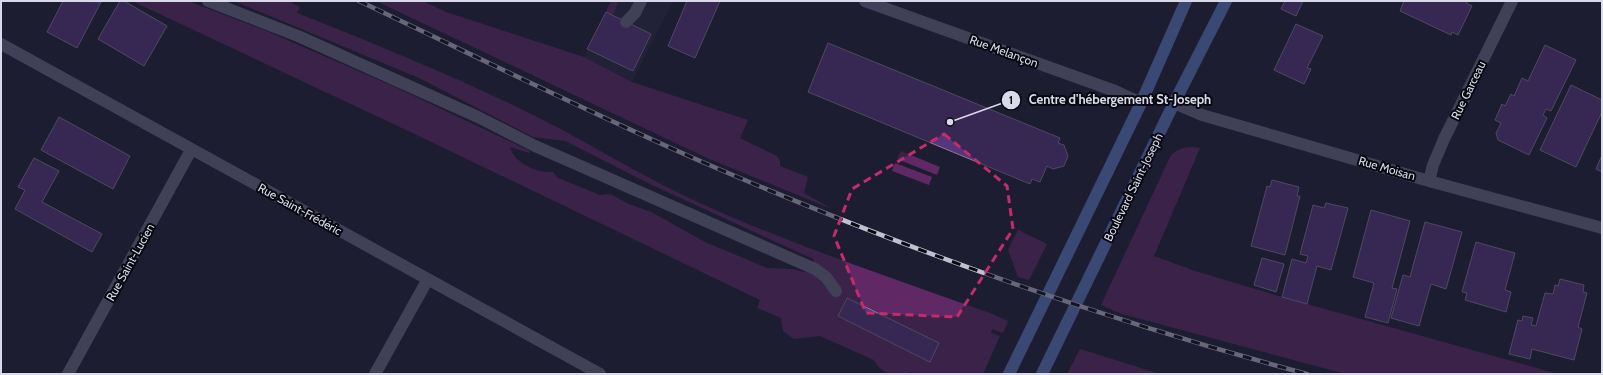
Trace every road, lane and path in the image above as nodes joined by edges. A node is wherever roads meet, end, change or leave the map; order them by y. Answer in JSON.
{"nodes":[{"id":1,"x":208,"y":1,"type":"edge"},
{"id":2,"x":641,"y":1,"type":"edge"},
{"id":3,"x":865,"y":1,"type":"edge"},
{"id":4,"x":1186,"y":1,"type":"edge"},
{"id":5,"x":1226,"y":1,"type":"edge"},
{"id":6,"x":1512,"y":1,"type":"edge"},
{"id":7,"x":626,"y":22,"type":"dead end"},
{"id":8,"x":1,"y":44,"type":"edge"},
{"id":9,"x":1142,"y":103,"type":"junction"},
{"id":10,"x":1174,"y":103,"type":"junction"},
{"id":11,"x":191,"y":150,"type":"junction"},
{"id":12,"x":1429,"y":181,"type":"junction"},
{"id":13,"x":1602,"y":228,"type":"edge"},
{"id":14,"x":428,"y":279,"type":"junction"},
{"id":15,"x":836,"y":291,"type":"dead end"},
{"id":16,"x":68,"y":374,"type":"edge"},
{"id":17,"x":375,"y":374,"type":"edge"},
{"id":18,"x":600,"y":374,"type":"edge"},
{"id":19,"x":1009,"y":374,"type":"edge"},
{"id":20,"x":1042,"y":374,"type":"edge"}],
"edges":[{"from":1,"to":15,"type":"street"},
{"from":2,"to":7,"type":"street"},
{"from":3,"to":9,"type":"street","name":"Rue Melançon"},
{"from":4,"to":9,"type":"main road"},
{"from":5,"to":10,"type":"main road","name":"Boulevard Saint-Joseph"},
{"from":6,"to":12,"type":"street","name":"Rue Garceau"},
{"from":8,"to":11,"type":"street","name":"Rue Saint-Frédéric"},
{"from":9,"to":19,"type":"main road"},
{"from":10,"to":12,"type":"street","name":"Rue Moisan"},
{"from":10,"to":20,"type":"main road","name":"Boulevard Saint-Joseph"},
{"from":11,"to":14,"type":"street","name":"Rue Saint-Frédéric"},
{"from":11,"to":16,"type":"street","name":"Rue Saint-Lucien"},
{"from":12,"to":13,"type":"street","name":"Rue Moisan"},
{"from":14,"to":17,"type":"street"},
{"from":14,"to":18,"type":"street","name":"Rue Saint-Frédéric"}]}
